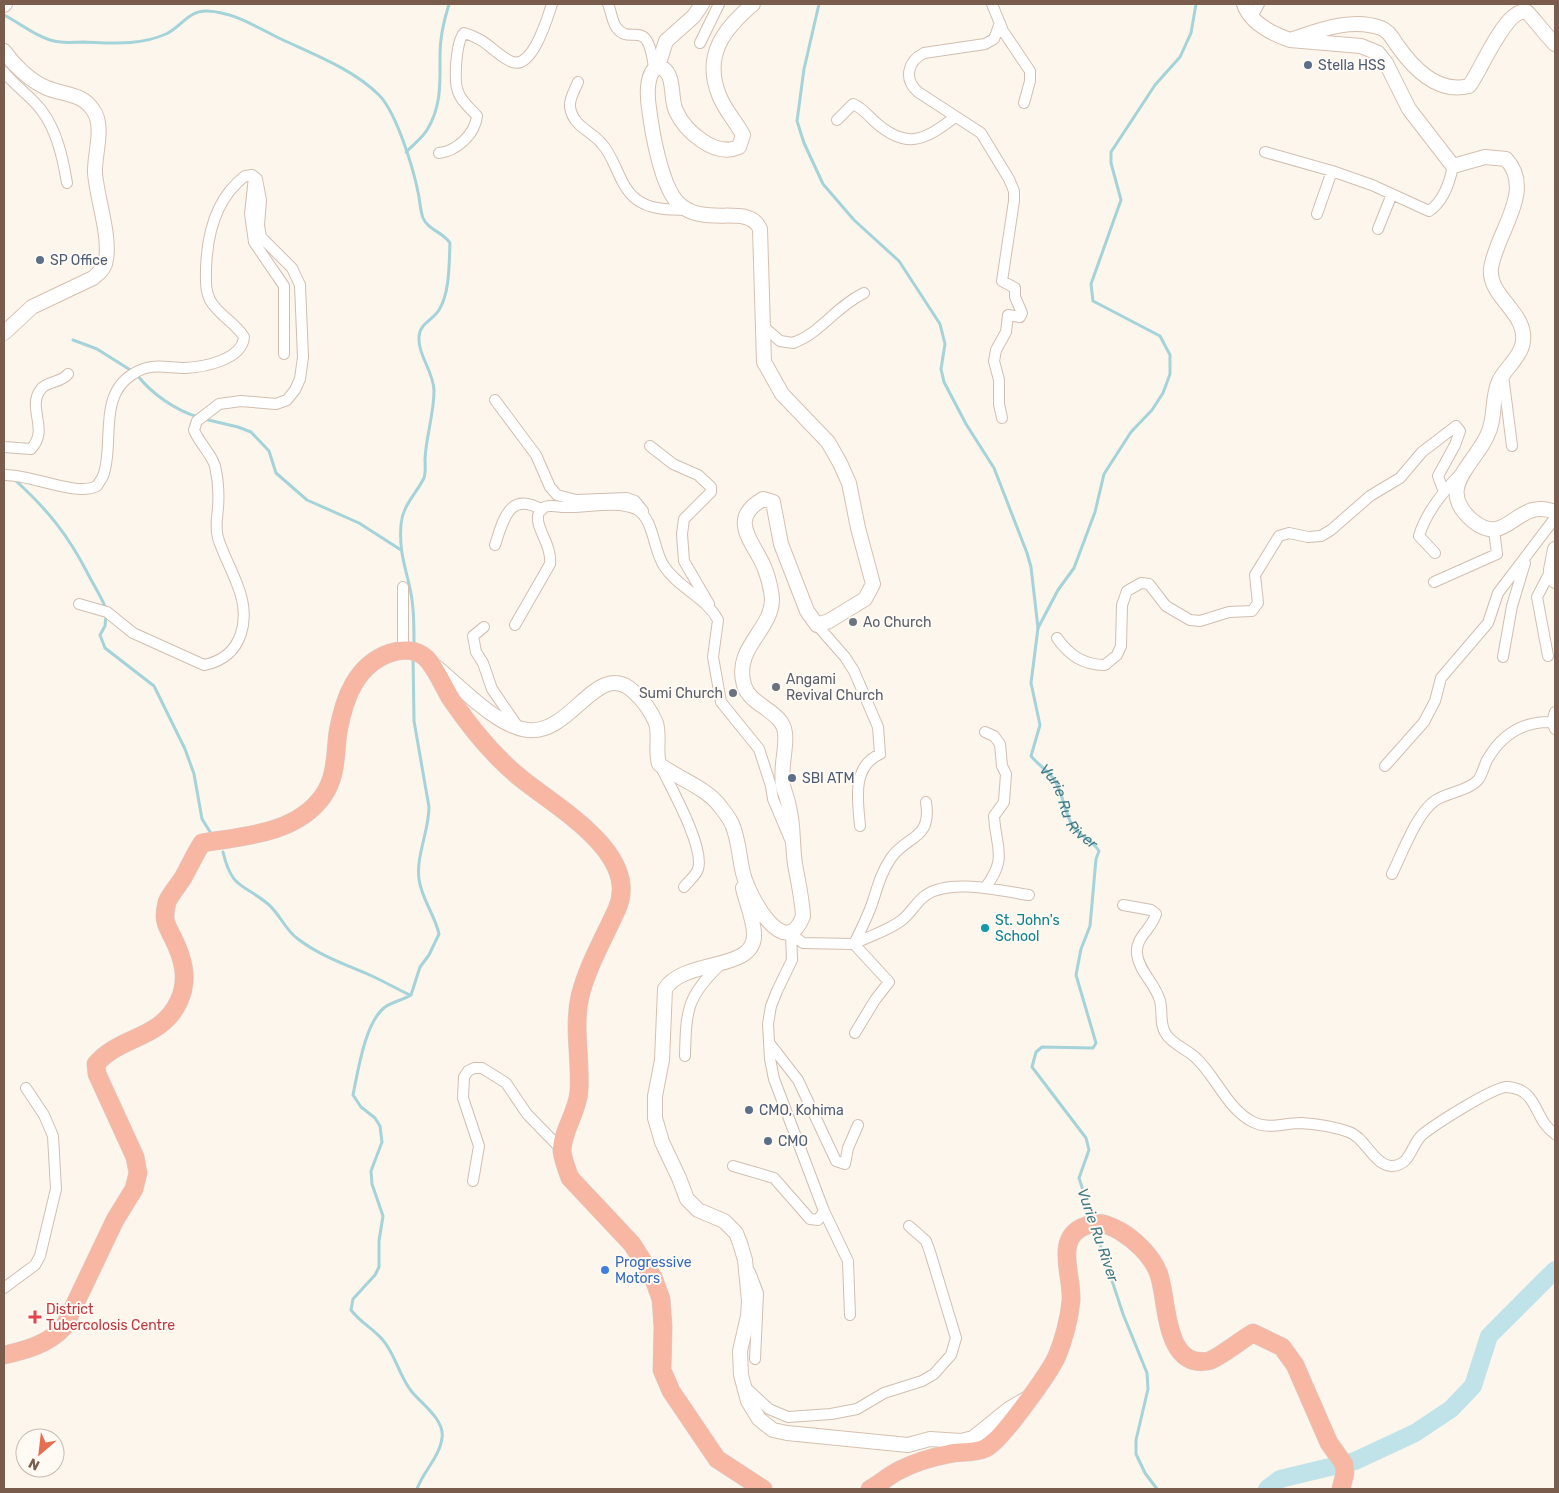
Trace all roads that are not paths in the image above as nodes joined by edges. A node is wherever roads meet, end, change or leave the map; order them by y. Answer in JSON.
{"nodes":[{"id":1,"x":552,"y":4,"type":"edge"},
{"id":2,"x":608,"y":4,"type":"edge"},
{"id":3,"x":702,"y":4,"type":"edge"},
{"id":4,"x":719,"y":4,"type":"edge"},
{"id":5,"x":753,"y":4,"type":"edge"},
{"id":6,"x":992,"y":4,"type":"edge"},
{"id":7,"x":1244,"y":4,"type":"edge"},
{"id":8,"x":1260,"y":4,"type":"edge"},
{"id":9,"x":1252,"y":17,"type":"junction"},
{"id":10,"x":1000,"y":23,"type":"junction"},
{"id":11,"x":1290,"y":40,"type":"junction"},
{"id":12,"x":700,"y":43,"type":"dead end"},
{"id":13,"x":1555,"y":44,"type":"edge"},
{"id":14,"x":4,"y":50,"type":"edge"},
{"id":15,"x":656,"y":67,"type":"junction"},
{"id":16,"x":4,"y":72,"type":"edge"},
{"id":17,"x":578,"y":82,"type":"dead end"},
{"id":18,"x":1024,"y":103,"type":"dead end"},
{"id":19,"x":955,"y":117,"type":"junction"},
{"id":20,"x":837,"y":120,"type":"dead end"},
{"id":21,"x":1264,"y":152,"type":"dead end"},
{"id":22,"x":439,"y":153,"type":"dead end"},
{"id":23,"x":1453,"y":166,"type":"junction"},
{"id":24,"x":1332,"y":170,"type":"junction"},
{"id":25,"x":254,"y":176,"type":"junction"},
{"id":26,"x":67,"y":183,"type":"dead end"},
{"id":27,"x":1392,"y":194,"type":"junction"},
{"id":28,"x":689,"y":210,"type":"junction"},
{"id":29,"x":1317,"y":214,"type":"dead end"},
{"id":30,"x":1378,"y":229,"type":"dead end"},
{"id":31,"x":864,"y":293,"type":"dead end"},
{"id":32,"x":764,"y":327,"type":"junction"},
{"id":33,"x":4,"y":332,"type":"edge"},
{"id":34,"x":284,"y":354,"type":"dead end"},
{"id":35,"x":68,"y":374,"type":"dead end"},
{"id":36,"x":1503,"y":375,"type":"junction"},
{"id":37,"x":495,"y":400,"type":"dead end"},
{"id":38,"x":1002,"y":418,"type":"dead end"},
{"id":39,"x":650,"y":446,"type":"dead end"},
{"id":40,"x":1512,"y":446,"type":"dead end"},
{"id":41,"x":4,"y":447,"type":"edge"},
{"id":42,"x":1463,"y":471,"type":"junction"},
{"id":43,"x":4,"y":476,"type":"edge"},
{"id":44,"x":1444,"y":492,"type":"junction"},
{"id":45,"x":542,"y":510,"type":"junction"},
{"id":46,"x":1555,"y":512,"type":"edge"},
{"id":47,"x":645,"y":516,"type":"junction"},
{"id":48,"x":1555,"y":518,"type":"edge"},
{"id":49,"x":1494,"y":530,"type":"junction"},
{"id":50,"x":495,"y":545,"type":"dead end"},
{"id":51,"x":1555,"y":549,"type":"edge"},
{"id":52,"x":1530,"y":550,"type":"junction"},
{"id":53,"x":1435,"y":553,"type":"dead end"},
{"id":54,"x":1553,"y":575,"type":"edge"},
{"id":55,"x":1434,"y":582,"type":"dead end"},
{"id":56,"x":403,"y":587,"type":"dead end"},
{"id":57,"x":80,"y":604,"type":"dead end"},
{"id":58,"x":714,"y":614,"type":"junction"},
{"id":59,"x":515,"y":625,"type":"dead end"},
{"id":60,"x":816,"y":625,"type":"junction"},
{"id":61,"x":484,"y":627,"type":"dead end"},
{"id":62,"x":1057,"y":638,"type":"dead end"},
{"id":63,"x":403,"y":651,"type":"junction"},
{"id":64,"x":1548,"y":656,"type":"dead end"},
{"id":65,"x":1503,"y":657,"type":"dead end"},
{"id":66,"x":427,"y":659,"type":"junction"},
{"id":67,"x":1554,"y":721,"type":"edge"},
{"id":68,"x":519,"y":728,"type":"junction"},
{"id":69,"x":985,"y":732,"type":"dead end"},
{"id":70,"x":659,"y":764,"type":"junction"},
{"id":71,"x":1385,"y":766,"type":"dead end"},
{"id":72,"x":926,"y":802,"type":"dead end"},
{"id":73,"x":860,"y":826,"type":"dead end"},
{"id":74,"x":794,"y":849,"type":"junction"},
{"id":75,"x":1392,"y":874,"type":"dead end"},
{"id":76,"x":743,"y":875,"type":"junction"},
{"id":77,"x":684,"y":887,"type":"dead end"},
{"id":78,"x":985,"y":888,"type":"junction"},
{"id":79,"x":1029,"y":895,"type":"dead end"},
{"id":80,"x":1123,"y":905,"type":"dead end"},
{"id":81,"x":791,"y":934,"type":"junction"},
{"id":82,"x":854,"y":944,"type":"junction"},
{"id":83,"x":723,"y":962,"type":"junction"},
{"id":84,"x":855,"y":1034,"type":"dead end"},
{"id":85,"x":770,"y":1044,"type":"junction"},
{"id":86,"x":685,"y":1056,"type":"dead end"},
{"id":87,"x":26,"y":1088,"type":"dead end"},
{"id":88,"x":858,"y":1125,"type":"dead end"},
{"id":89,"x":1555,"y":1134,"type":"edge"},
{"id":90,"x":562,"y":1150,"type":"junction"},
{"id":91,"x":733,"y":1166,"type":"dead end"},
{"id":92,"x":473,"y":1181,"type":"dead end"},
{"id":93,"x":824,"y":1211,"type":"junction"},
{"id":94,"x":909,"y":1226,"type":"dead end"},
{"id":95,"x":745,"y":1260,"type":"junction"},
{"id":96,"x":4,"y":1288,"type":"edge"},
{"id":97,"x":850,"y":1314,"type":"dead end"},
{"id":98,"x":4,"y":1355,"type":"edge"},
{"id":99,"x":755,"y":1359,"type":"dead end"},
{"id":100,"x":743,"y":1385,"type":"junction"},
{"id":101,"x":1028,"y":1398,"type":"junction"},
{"id":102,"x":763,"y":1489,"type":"edge"},
{"id":103,"x":870,"y":1489,"type":"edge"},
{"id":104,"x":1340,"y":1489,"type":"edge"}],
"edges":[{"from":1,"to":22,"type":"street"},
{"from":2,"to":15,"type":"street"},
{"from":3,"to":15,"type":"street"},
{"from":4,"to":12,"type":"street"},
{"from":5,"to":15,"type":"street"},
{"from":6,"to":10,"type":"street"},
{"from":7,"to":9,"type":"street"},
{"from":8,"to":9,"type":"street"},
{"from":9,"to":11,"type":"street"},
{"from":10,"to":18,"type":"street"},
{"from":10,"to":19,"type":"street"},
{"from":11,"to":13,"type":"street"},
{"from":11,"to":23,"type":"street"},
{"from":14,"to":33,"type":"street"},
{"from":15,"to":28,"type":"street"},
{"from":16,"to":26,"type":"street"},
{"from":17,"to":28,"type":"street"},
{"from":19,"to":20,"type":"street"},
{"from":19,"to":38,"type":"street"},
{"from":21,"to":24,"type":"street"},
{"from":23,"to":27,"type":"street"},
{"from":23,"to":36,"type":"street"},
{"from":24,"to":27,"type":"street"},
{"from":24,"to":29,"type":"street"},
{"from":25,"to":34,"type":"street"},
{"from":25,"to":43,"type":"street"},
{"from":25,"to":57,"type":"street"},
{"from":27,"to":30,"type":"street"},
{"from":28,"to":32,"type":"street"},
{"from":31,"to":32,"type":"street"},
{"from":32,"to":60,"type":"street"},
{"from":35,"to":41,"type":"street"},
{"from":36,"to":40,"type":"street"},
{"from":36,"to":42,"type":"street"},
{"from":37,"to":47,"type":"street"},
{"from":39,"to":58,"type":"street"},
{"from":42,"to":44,"type":"street"},
{"from":42,"to":49,"type":"street"},
{"from":44,"to":53,"type":"street"},
{"from":44,"to":62,"type":"street"},
{"from":45,"to":47,"type":"street"},
{"from":45,"to":50,"type":"street"},
{"from":45,"to":59,"type":"street"},
{"from":46,"to":49,"type":"street"},
{"from":47,"to":58,"type":"street"},
{"from":48,"to":52,"type":"street"},
{"from":49,"to":55,"type":"street"},
{"from":51,"to":54,"type":"street"},
{"from":52,"to":65,"type":"street"},
{"from":52,"to":71,"type":"street"},
{"from":54,"to":64,"type":"street"},
{"from":56,"to":63,"type":"street"},
{"from":58,"to":74,"type":"street"},
{"from":60,"to":73,"type":"street"},
{"from":60,"to":74,"type":"street"},
{"from":61,"to":68,"type":"street"},
{"from":63,"to":66,"type":"highway"},
{"from":63,"to":98,"type":"highway"},
{"from":66,"to":68,"type":"street"},
{"from":66,"to":90,"type":"highway"},
{"from":67,"to":75,"type":"street"},
{"from":68,"to":70,"type":"street"},
{"from":69,"to":78,"type":"street"},
{"from":70,"to":76,"type":"street"},
{"from":70,"to":77,"type":"street"},
{"from":72,"to":82,"type":"street"},
{"from":74,"to":81,"type":"street"},
{"from":76,"to":81,"type":"street"},
{"from":76,"to":83,"type":"street"},
{"from":78,"to":79,"type":"street"},
{"from":78,"to":82,"type":"street"},
{"from":80,"to":89,"type":"street"},
{"from":81,"to":82,"type":"street"},
{"from":81,"to":85,"type":"street"},
{"from":82,"to":84,"type":"street"},
{"from":83,"to":86,"type":"street"},
{"from":83,"to":95,"type":"street"},
{"from":85,"to":88,"type":"street"},
{"from":85,"to":93,"type":"street"},
{"from":87,"to":96,"type":"street"},
{"from":90,"to":92,"type":"street"},
{"from":90,"to":102,"type":"highway"},
{"from":91,"to":93,"type":"street"},
{"from":93,"to":97,"type":"street"},
{"from":94,"to":100,"type":"street"},
{"from":95,"to":99,"type":"street"},
{"from":95,"to":100,"type":"street"},
{"from":100,"to":101,"type":"street"},
{"from":101,"to":103,"type":"highway"},
{"from":101,"to":104,"type":"highway"}]}
